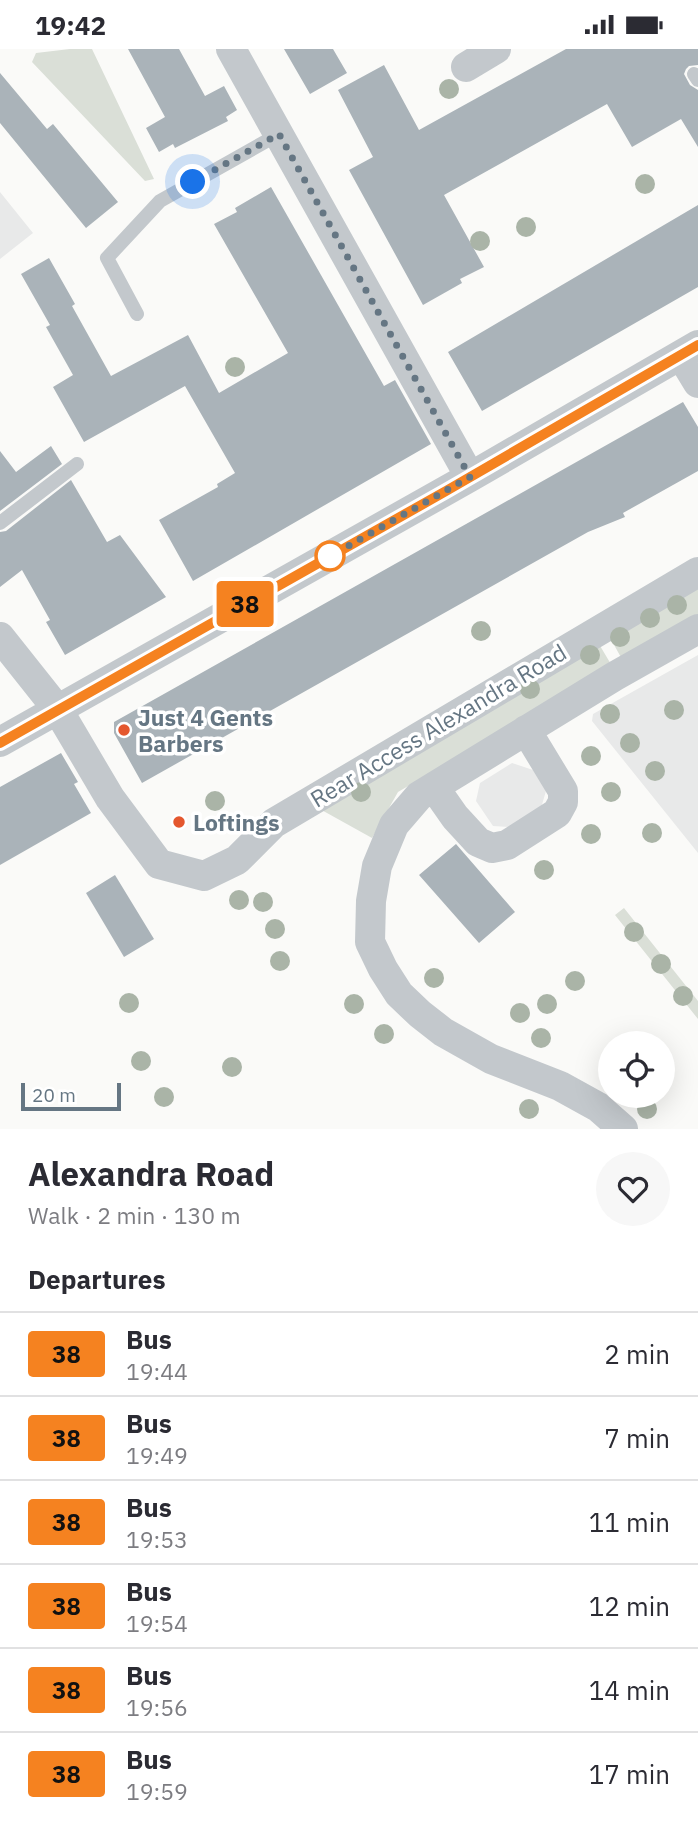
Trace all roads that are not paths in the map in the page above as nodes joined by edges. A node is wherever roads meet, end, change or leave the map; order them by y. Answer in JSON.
{"nodes":[{"id":1,"x":231,"y":49,"type":"edge"},
{"id":2,"x":496,"y":49,"type":"edge"},
{"id":3,"x":466,"y":67,"type":"dead end"},
{"id":4,"x":279,"y":134,"type":"junction"},
{"id":5,"x":137,"y":314,"type":"dead end"},
{"id":6,"x":690,"y":350,"type":"edge"},
{"id":7,"x":698,"y":383,"type":"edge"},
{"id":8,"x":77,"y":464,"type":"dead end"},
{"id":9,"x":470,"y":477,"type":"junction"},
{"id":10,"x":0,"y":523,"type":"edge"},
{"id":11,"x":698,"y":572,"type":"edge"},
{"id":12,"x":698,"y":629,"type":"edge"},
{"id":13,"x":0,"y":637,"type":"edge"},
{"id":14,"x":58,"y":710,"type":"junction"},
{"id":15,"x":526,"y":730,"type":"junction"},
{"id":16,"x":0,"y":743,"type":"edge"},
{"id":17,"x":434,"y":786,"type":"junction"},
{"id":18,"x":624,"y":1129,"type":"edge"}],
"edges":[{"from":1,"to":4,"type":"street"},
{"from":2,"to":3,"type":"street"},
{"from":4,"to":5,"type":"lane"},
{"from":4,"to":9,"type":"street"},
{"from":6,"to":7,"type":"street"},
{"from":6,"to":9,"type":"street"},
{"from":8,"to":10,"type":"lane"},
{"from":9,"to":14,"type":"street"},
{"from":11,"to":14,"type":"street","name":"Rear Access Alexandra Road"},
{"from":12,"to":15,"type":"street"},
{"from":13,"to":14,"type":"street","name":"Rear Access Alexandra Road"},
{"from":14,"to":16,"type":"street"},
{"from":15,"to":17,"type":"street"},
{"from":15,"to":17,"type":"street"},
{"from":17,"to":18,"type":"street"}]}
